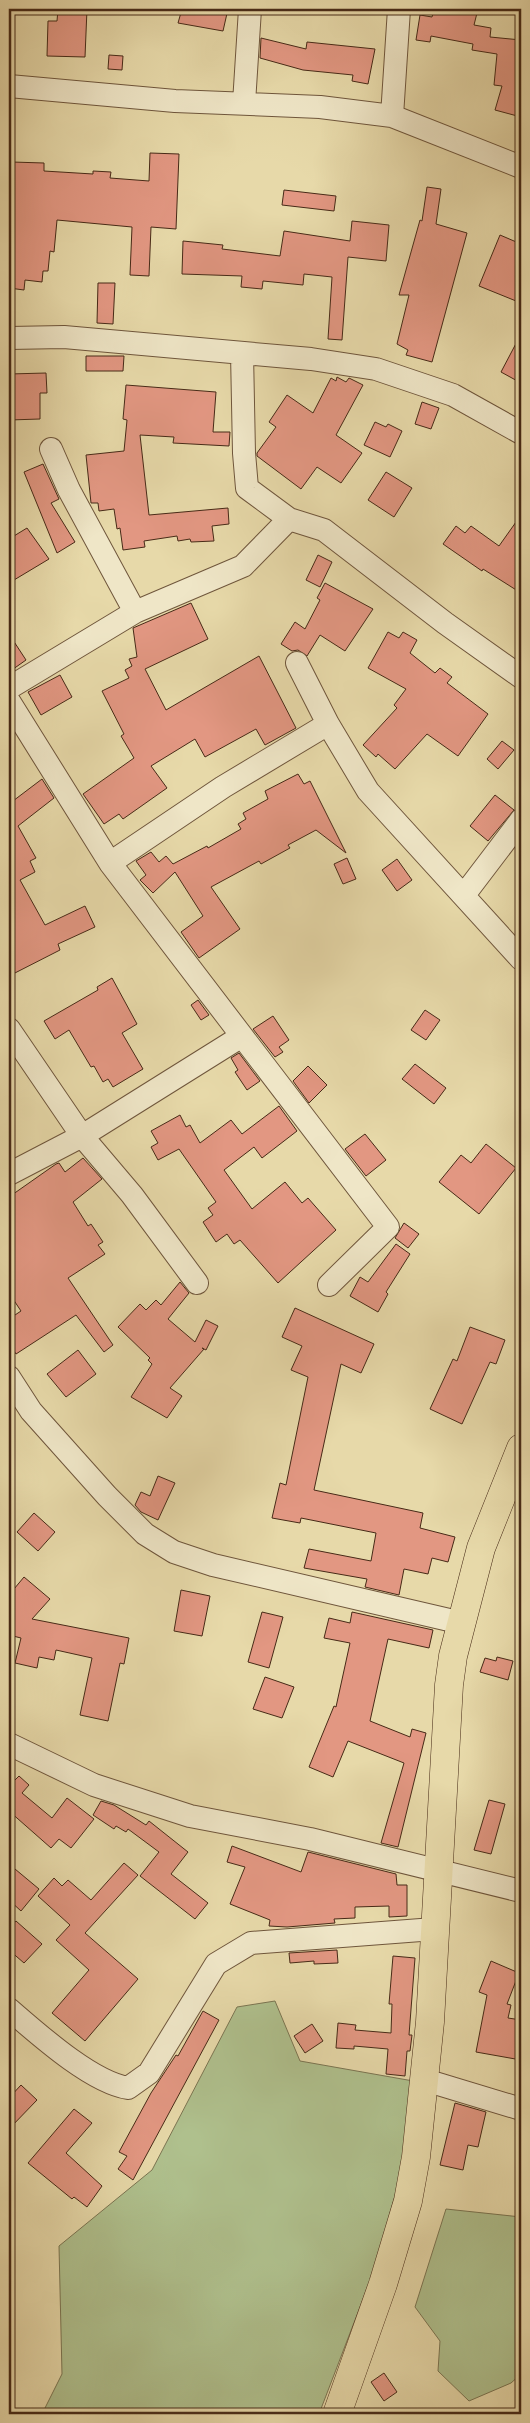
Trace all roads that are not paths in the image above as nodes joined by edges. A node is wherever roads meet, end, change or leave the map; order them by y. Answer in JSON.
{"nodes":[{"id":1,"x":250,"y":9,"type":"edge"},
{"id":2,"x":400,"y":9,"type":"edge"},
{"id":3,"x":9,"y":86,"type":"edge"},
{"id":4,"x":244,"y":103,"type":"junction"},
{"id":5,"x":392,"y":116,"type":"junction"},
{"id":6,"x":521,"y":168,"type":"edge"},
{"id":7,"x":9,"y":338,"type":"edge"},
{"id":8,"x":242,"y":353,"type":"junction"},
{"id":9,"x":521,"y":433,"type":"edge"},
{"id":10,"x":51,"y":449,"type":"dead end"},
{"id":11,"x":289,"y":519,"type":"junction"},
{"id":12,"x":135,"y":612,"type":"junction"},
{"id":13,"x":297,"y":663,"type":"dead end"},
{"id":14,"x":521,"y":677,"type":"edge"},
{"id":15,"x":9,"y":688,"type":"edge"},
{"id":16,"x":9,"y":701,"type":"edge"},
{"id":17,"x":328,"y":724,"type":"junction"},
{"id":18,"x":521,"y":820,"type":"edge"},
{"id":19,"x":110,"y":863,"type":"junction"},
{"id":20,"x":464,"y":895,"type":"junction"},
{"id":21,"x":521,"y":959,"type":"edge"},
{"id":22,"x":9,"y":1029,"type":"edge"},
{"id":23,"x":242,"y":1036,"type":"junction"},
{"id":24,"x":82,"y":1136,"type":"junction"},
{"id":25,"x":9,"y":1174,"type":"edge"},
{"id":26,"x":197,"y":1283,"type":"dead end"},
{"id":27,"x":329,"y":1285,"type":"dead end"},
{"id":28,"x":9,"y":1377,"type":"edge"},
{"id":29,"x":521,"y":1448,"type":"edge"},
{"id":30,"x":462,"y":1623,"type":"junction"},
{"id":31,"x":9,"y":1744,"type":"edge"},
{"id":32,"x":437,"y":1869,"type":"junction"},
{"id":33,"x":521,"y":1891,"type":"edge"},
{"id":34,"x":434,"y":1928,"type":"junction"},
{"id":35,"x":9,"y":2009,"type":"edge"},
{"id":36,"x":425,"y":2080,"type":"junction"},
{"id":37,"x":521,"y":2109,"type":"edge"},
{"id":38,"x":338,"y":2414,"type":"edge"}],
"edges":[{"from":1,"to":4,"type":"street"},
{"from":2,"to":5,"type":"street"},
{"from":3,"to":4,"type":"street"},
{"from":4,"to":5,"type":"street"},
{"from":5,"to":6,"type":"street"},
{"from":7,"to":8,"type":"street"},
{"from":8,"to":9,"type":"street"},
{"from":8,"to":11,"type":"street"},
{"from":10,"to":12,"type":"street"},
{"from":11,"to":12,"type":"street"},
{"from":11,"to":14,"type":"street"},
{"from":12,"to":15,"type":"street"},
{"from":13,"to":17,"type":"street"},
{"from":16,"to":19,"type":"street"},
{"from":17,"to":19,"type":"street"},
{"from":17,"to":20,"type":"street"},
{"from":18,"to":20,"type":"street"},
{"from":19,"to":23,"type":"street"},
{"from":20,"to":21,"type":"street"},
{"from":22,"to":24,"type":"street"},
{"from":23,"to":24,"type":"street"},
{"from":23,"to":27,"type":"street"},
{"from":24,"to":25,"type":"street"},
{"from":24,"to":26,"type":"street"},
{"from":28,"to":30,"type":"street"},
{"from":29,"to":30,"type":"main road"},
{"from":30,"to":32,"type":"main road"},
{"from":31,"to":32,"type":"street"},
{"from":32,"to":33,"type":"street"},
{"from":32,"to":34,"type":"main road"},
{"from":34,"to":35,"type":"street"},
{"from":34,"to":36,"type":"main road"},
{"from":36,"to":37,"type":"street"},
{"from":36,"to":38,"type":"main road"}]}
